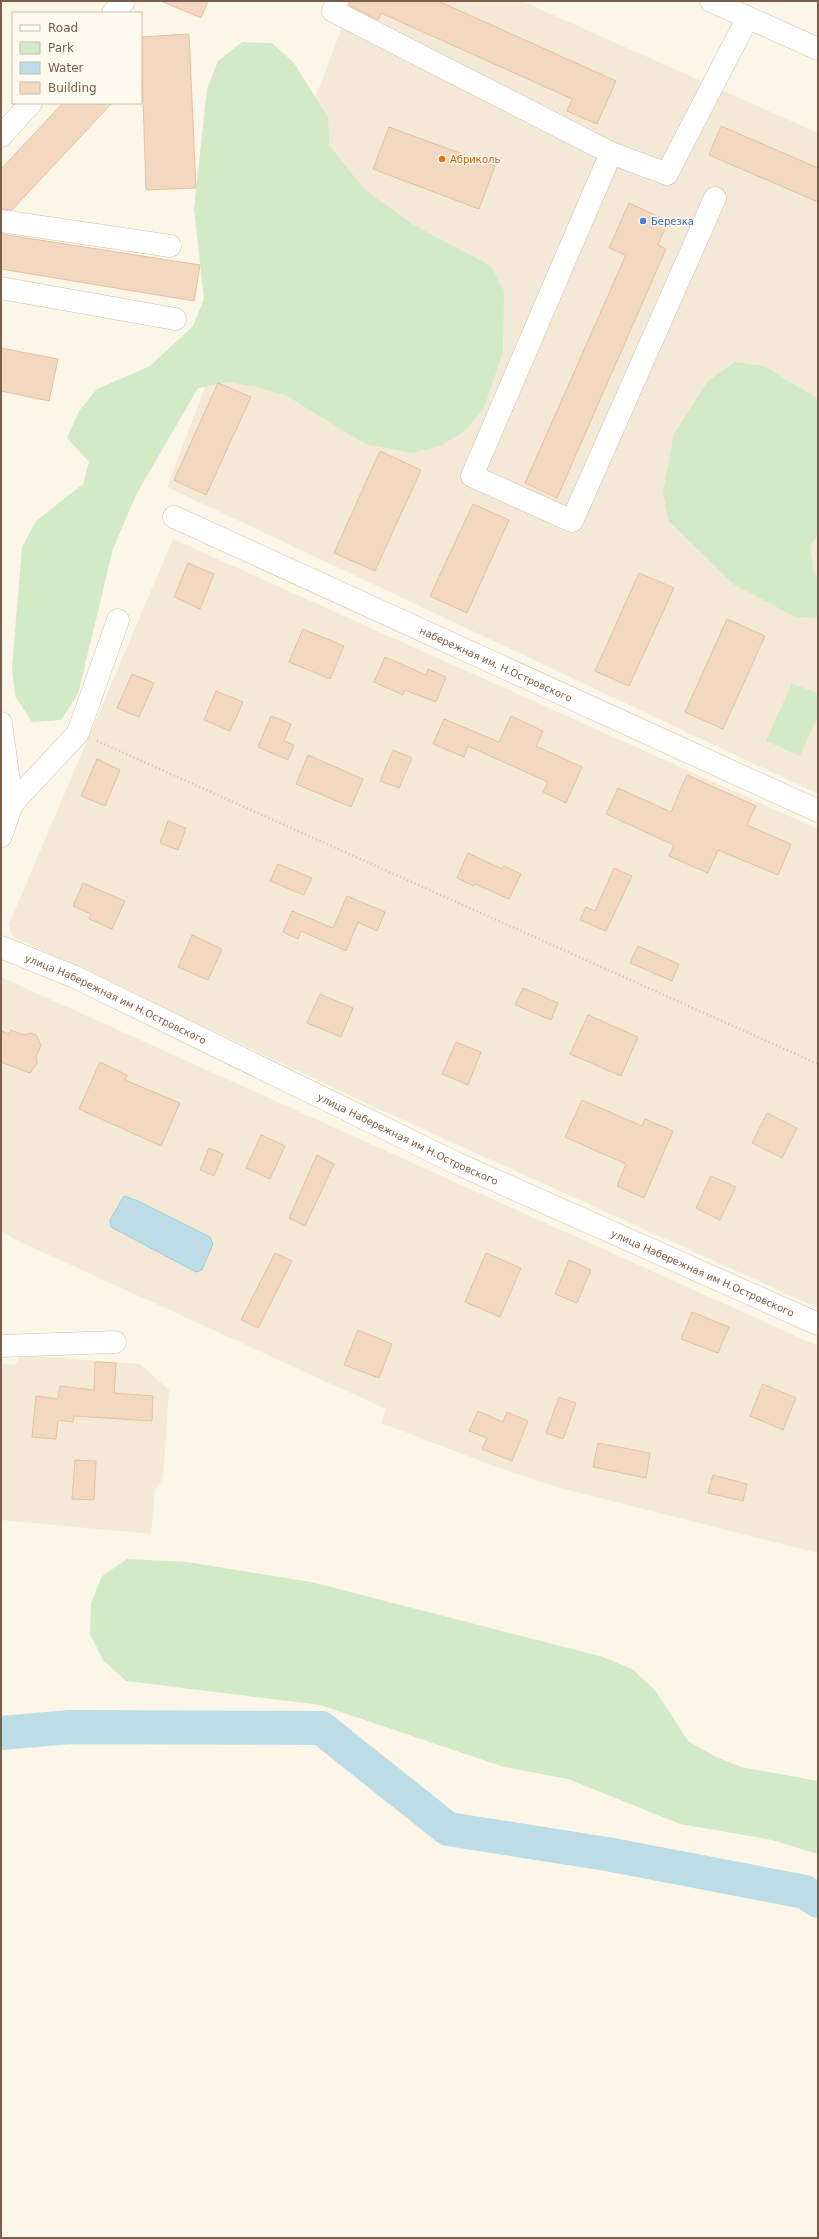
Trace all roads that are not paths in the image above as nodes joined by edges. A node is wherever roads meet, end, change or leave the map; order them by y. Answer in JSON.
{"nodes":[{"id":1,"x":124,"y":1,"type":"edge"},
{"id":2,"x":337,"y":1,"type":"edge"},
{"id":3,"x":711,"y":1,"type":"edge"},
{"id":4,"x":114,"y":12,"type":"edge"},
{"id":5,"x":747,"y":19,"type":"junction"},
{"id":6,"x":818,"y":49,"type":"edge"},
{"id":7,"x":30,"y":104,"type":"edge"},
{"id":8,"x":1,"y":136,"type":"edge"},
{"id":9,"x":611,"y":153,"type":"junction"},
{"id":10,"x":715,"y":198,"type":"dead end"},
{"id":11,"x":1,"y":221,"type":"edge"},
{"id":12,"x":170,"y":246,"type":"dead end"},
{"id":13,"x":1,"y":288,"type":"edge"},
{"id":14,"x":175,"y":319,"type":"dead end"},
{"id":15,"x":174,"y":517,"type":"dead end"},
{"id":16,"x":118,"y":620,"type":"dead end"},
{"id":17,"x":1,"y":723,"type":"edge"},
{"id":18,"x":12,"y":804,"type":"junction"},
{"id":19,"x":818,"y":811,"type":"edge"},
{"id":20,"x":1,"y":836,"type":"edge"},
{"id":21,"x":1,"y":947,"type":"edge"},
{"id":22,"x":818,"y":1324,"type":"edge"},
{"id":23,"x":114,"y":1342,"type":"dead end"},
{"id":24,"x":1,"y":1346,"type":"edge"}],
"edges":[{"from":1,"to":4,"type":"street"},
{"from":2,"to":9,"type":"street"},
{"from":3,"to":5,"type":"street"},
{"from":5,"to":6,"type":"street"},
{"from":5,"to":9,"type":"street"},
{"from":7,"to":8,"type":"street"},
{"from":9,"to":10,"type":"street"},
{"from":11,"to":12,"type":"street"},
{"from":13,"to":14,"type":"street"},
{"from":15,"to":19,"type":"street","name":"набережная им. Н.Островского"},
{"from":16,"to":18,"type":"street"},
{"from":17,"to":18,"type":"street"},
{"from":18,"to":20,"type":"street"},
{"from":21,"to":22,"type":"street","name":"улица Набережная им Н.Островского"},
{"from":23,"to":24,"type":"street"}]}
